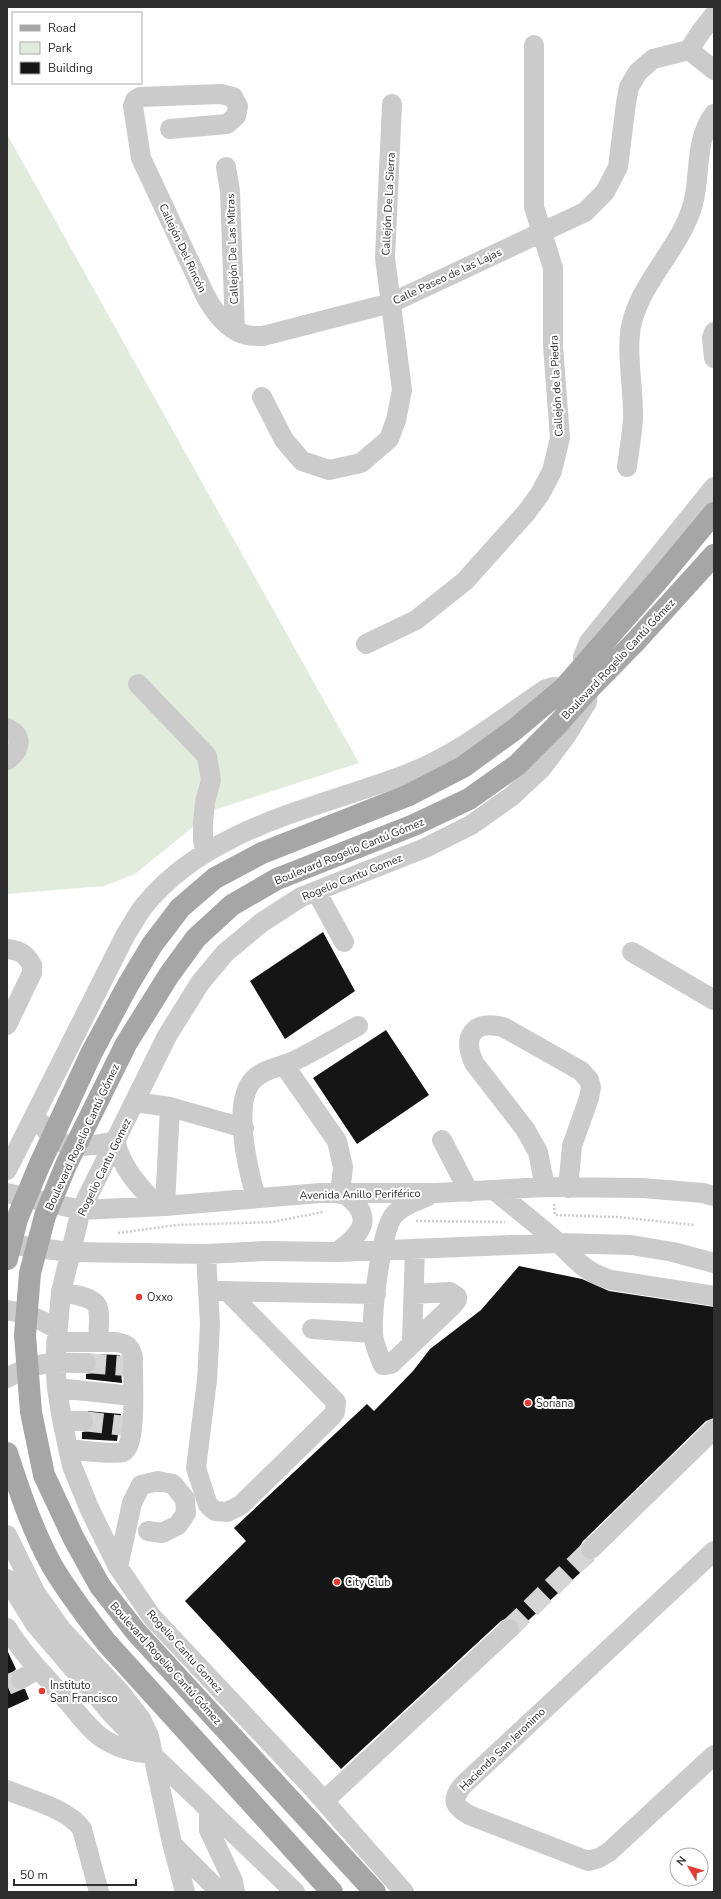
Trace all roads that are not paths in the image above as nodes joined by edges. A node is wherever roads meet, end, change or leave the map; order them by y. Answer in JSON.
{"nodes":[{"id":1,"x":714,"y":15,"type":"edge"},
{"id":2,"x":534,"y":45,"type":"dead end"},
{"id":3,"x":690,"y":50,"type":"junction"},
{"id":4,"x":714,"y":70,"type":"edge"},
{"id":5,"x":392,"y":104,"type":"dead end"},
{"id":6,"x":714,"y":114,"type":"edge"},
{"id":7,"x":170,"y":129,"type":"dead end"},
{"id":8,"x":226,"y":168,"type":"dead end"},
{"id":9,"x":541,"y":232,"type":"junction"},
{"id":10,"x":391,"y":303,"type":"junction"},
{"id":11,"x":235,"y":330,"type":"junction"},
{"id":12,"x":714,"y":332,"type":"edge"},
{"id":13,"x":714,"y":358,"type":"edge"},
{"id":14,"x":262,"y":397,"type":"dead end"},
{"id":15,"x":627,"y":467,"type":"dead end"},
{"id":16,"x":714,"y":487,"type":"edge"},
{"id":17,"x":714,"y":513,"type":"edge"},
{"id":18,"x":714,"y":554,"type":"edge"},
{"id":19,"x":366,"y":644,"type":"dead end"},
{"id":20,"x":585,"y":664,"type":"junction"},
{"id":21,"x":138,"y":684,"type":"dead end"},
{"id":22,"x":564,"y":688,"type":"junction"},
{"id":23,"x":588,"y":690,"type":"junction"},
{"id":24,"x":7,"y":728,"type":"edge"},
{"id":25,"x":7,"y":760,"type":"edge"},
{"id":26,"x":206,"y":852,"type":"junction"},
{"id":27,"x":316,"y":891,"type":"junction"},
{"id":28,"x":344,"y":942,"type":"dead end"},
{"id":29,"x":7,"y":949,"type":"edge"},
{"id":30,"x":632,"y":952,"type":"dead end"},
{"id":31,"x":714,"y":1000,"type":"edge"},
{"id":32,"x":7,"y":1025,"type":"edge"},
{"id":33,"x":358,"y":1026,"type":"dead end"},
{"id":34,"x":284,"y":1065,"type":"junction"},
{"id":35,"x":135,"y":1102,"type":"junction"},
{"id":36,"x":170,"y":1106,"type":"junction"},
{"id":37,"x":36,"y":1113,"type":"junction"},
{"id":38,"x":244,"y":1128,"type":"junction"},
{"id":39,"x":442,"y":1140,"type":"dead end"},
{"id":40,"x":115,"y":1141,"type":"junction"},
{"id":41,"x":7,"y":1170,"type":"edge"},
{"id":42,"x":555,"y":1187,"type":"junction"},
{"id":43,"x":495,"y":1191,"type":"junction"},
{"id":44,"x":469,"y":1192,"type":"junction"},
{"id":45,"x":7,"y":1193,"type":"edge"},
{"id":46,"x":436,"y":1193,"type":"junction"},
{"id":47,"x":342,"y":1194,"type":"junction"},
{"id":48,"x":714,"y":1196,"type":"edge"},
{"id":49,"x":256,"y":1197,"type":"junction"},
{"id":50,"x":161,"y":1206,"type":"junction"},
{"id":51,"x":81,"y":1210,"type":"junction"},
{"id":52,"x":559,"y":1243,"type":"junction"},
{"id":53,"x":7,"y":1244,"type":"edge"},
{"id":54,"x":415,"y":1249,"type":"junction"},
{"id":55,"x":382,"y":1250,"type":"junction"},
{"id":56,"x":70,"y":1252,"type":"junction"},
{"id":57,"x":337,"y":1252,"type":"junction"},
{"id":58,"x":714,"y":1253,"type":"edge"},
{"id":59,"x":206,"y":1254,"type":"junction"},
{"id":60,"x":693,"y":1257,"type":"junction"},
{"id":61,"x":7,"y":1259,"type":"edge"},
{"id":62,"x":714,"y":1263,"type":"edge"},
{"id":63,"x":217,"y":1291,"type":"junction"},
{"id":64,"x":62,"y":1292,"type":"junction"},
{"id":65,"x":376,"y":1294,"type":"junction"},
{"id":66,"x":414,"y":1294,"type":"junction"},
{"id":67,"x":714,"y":1296,"type":"edge"},
{"id":68,"x":7,"y":1310,"type":"edge"},
{"id":69,"x":312,"y":1330,"type":"dead end"},
{"id":70,"x":373,"y":1333,"type":"junction"},
{"id":71,"x":57,"y":1336,"type":"junction"},
{"id":72,"x":98,"y":1342,"type":"junction"},
{"id":73,"x":412,"y":1342,"type":"junction"},
{"id":74,"x":55,"y":1362,"type":"junction"},
{"id":75,"x":86,"y":1363,"type":"tunnel mouth"},
{"id":76,"x":7,"y":1378,"type":"edge"},
{"id":77,"x":57,"y":1388,"type":"junction"},
{"id":78,"x":133,"y":1396,"type":"junction"},
{"id":79,"x":62,"y":1420,"type":"junction"},
{"id":80,"x":83,"y":1422,"type":"tunnel mouth"},
{"id":81,"x":714,"y":1429,"type":"edge"},
{"id":82,"x":68,"y":1449,"type":"junction"},
{"id":83,"x":7,"y":1453,"type":"edge"},
{"id":84,"x":148,"y":1531,"type":"dead end"},
{"id":85,"x":7,"y":1536,"type":"edge"},
{"id":86,"x":591,"y":1549,"type":"tunnel mouth"},
{"id":87,"x":714,"y":1551,"type":"edge"},
{"id":88,"x":118,"y":1567,"type":"junction"},
{"id":89,"x":7,"y":1579,"type":"edge"},
{"id":90,"x":509,"y":1629,"type":"tunnel mouth"},
{"id":91,"x":10,"y":1638,"type":"edge"},
{"id":92,"x":38,"y":1669,"type":"junction"},
{"id":93,"x":21,"y":1679,"type":"tunnel mouth"},
{"id":94,"x":151,"y":1754,"type":"junction"},
{"id":95,"x":714,"y":1755,"type":"edge"},
{"id":96,"x":7,"y":1790,"type":"edge"},
{"id":97,"x":324,"y":1800,"type":"junction"},
{"id":98,"x":209,"y":1810,"type":"junction"},
{"id":99,"x":172,"y":1843,"type":"junction"},
{"id":100,"x":99,"y":1892,"type":"edge"},
{"id":101,"x":185,"y":1892,"type":"edge"},
{"id":102,"x":220,"y":1892,"type":"edge"},
{"id":103,"x":235,"y":1892,"type":"edge"},
{"id":104,"x":295,"y":1892,"type":"edge"},
{"id":105,"x":332,"y":1892,"type":"edge"},
{"id":106,"x":375,"y":1892,"type":"edge"},
{"id":107,"x":404,"y":1892,"type":"edge"}],
"edges":[{"from":1,"to":3,"type":"street"},
{"from":2,"to":9,"type":"street","name":"Callejón de la Piedra"},
{"from":3,"to":4,"type":"street"},
{"from":3,"to":9,"type":"street","name":"Calle Paseo de las Lajas"},
{"from":5,"to":10,"type":"street","name":"Callejón De La Sierra"},
{"from":6,"to":15,"type":"street"},
{"from":7,"to":11,"type":"street","name":"Callejón Del Rincón"},
{"from":8,"to":11,"type":"street","name":"Callejón De Las Mitras"},
{"from":9,"to":10,"type":"street","name":"Calle Paseo de las Lajas"},
{"from":9,"to":19,"type":"street","name":"Callejón de la Piedra"},
{"from":10,"to":11,"type":"street","name":"Calle Paseo de las Lajas"},
{"from":10,"to":14,"type":"street"},
{"from":12,"to":13,"type":"street"},
{"from":16,"to":20,"type":"street"},
{"from":17,"to":20,"type":"main road","name":"Boulevard Rogelio Cantú Gómez"},
{"from":18,"to":23,"type":"main road","name":"Boulevard Rogelio Cantú Gómez"},
{"from":20,"to":22,"type":"main road","name":"Boulevard Rogelio Cantú Gómez"},
{"from":21,"to":26,"type":"street"},
{"from":22,"to":26,"type":"street"},
{"from":22,"to":61,"type":"main road","name":"Boulevard Rogelio Cantú Gómez","bridge":true},
{"from":23,"to":27,"type":"street","name":"Rogelio Cantu Gomez"},
{"from":23,"to":106,"type":"main road","name":"Boulevard Rogelio Cantú Gómez","bridge":true},
{"from":24,"to":25,"type":"street"},
{"from":26,"to":37,"type":"street"},
{"from":27,"to":28,"type":"street"},
{"from":27,"to":35,"type":"street","name":"Rogelio Cantu Gomez"},
{"from":29,"to":32,"type":"street"},
{"from":30,"to":31,"type":"street"},
{"from":33,"to":34,"type":"street"},
{"from":34,"to":38,"type":"street"},
{"from":34,"to":47,"type":"street"},
{"from":35,"to":36,"type":"street"},
{"from":35,"to":40,"type":"street","name":"Rogelio Cantu Gomez"},
{"from":36,"to":38,"type":"street"},
{"from":36,"to":50,"type":"street"},
{"from":37,"to":40,"type":"street"},
{"from":37,"to":41,"type":"street"},
{"from":38,"to":49,"type":"street"},
{"from":39,"to":44,"type":"street"},
{"from":40,"to":50,"type":"street"},
{"from":40,"to":51,"type":"street","name":"Rogelio Cantu Gomez"},
{"from":42,"to":42,"type":"street"},
{"from":42,"to":43,"type":"street","name":"Avenida Anillo Periférico"},
{"from":42,"to":48,"type":"street","name":"Avenida Anillo Periférico"},
{"from":43,"to":44,"type":"street","name":"Avenida Anillo Periférico"},
{"from":43,"to":52,"type":"street"},
{"from":44,"to":46,"type":"street","name":"Avenida Anillo Periférico"},
{"from":45,"to":51,"type":"street","name":"Avenida Anillo Periférico"},
{"from":46,"to":47,"type":"street","name":"Avenida Anillo Periférico"},
{"from":46,"to":55,"type":"street"},
{"from":47,"to":49,"type":"street","name":"Avenida Anillo Periférico"},
{"from":47,"to":57,"type":"street"},
{"from":49,"to":50,"type":"street","name":"Avenida Anillo Periférico"},
{"from":50,"to":51,"type":"street","name":"Avenida Anillo Periférico"},
{"from":51,"to":56,"type":"street","name":"Rogelio Cantu Gomez"},
{"from":52,"to":54,"type":"street"},
{"from":52,"to":60,"type":"street"},
{"from":52,"to":67,"type":"street"},
{"from":53,"to":56,"type":"street"},
{"from":54,"to":55,"type":"street"},
{"from":54,"to":66,"type":"street"},
{"from":55,"to":57,"type":"street"},
{"from":55,"to":65,"type":"street"},
{"from":56,"to":59,"type":"street"},
{"from":56,"to":64,"type":"street","name":"Rogelio Cantu Gomez"},
{"from":57,"to":59,"type":"street"},
{"from":58,"to":60,"type":"street"},
{"from":59,"to":63,"type":"street"},
{"from":60,"to":62,"type":"street"},
{"from":63,"to":63,"type":"street"},
{"from":63,"to":65,"type":"street"},
{"from":64,"to":71,"type":"street","name":"Rogelio Cantu Gomez"},
{"from":64,"to":72,"type":"street"},
{"from":65,"to":70,"type":"street"},
{"from":66,"to":73,"type":"street"},
{"from":66,"to":73,"type":"street"},
{"from":68,"to":71,"type":"street"},
{"from":69,"to":70,"type":"street"},
{"from":70,"to":73,"type":"street"},
{"from":71,"to":72,"type":"street"},
{"from":71,"to":74,"type":"street","name":"Rogelio Cantu Gomez"},
{"from":72,"to":78,"type":"street"},
{"from":74,"to":75,"type":"street"},
{"from":74,"to":76,"type":"street"},
{"from":74,"to":77,"type":"street","name":"Rogelio Cantu Gomez"},
{"from":77,"to":78,"type":"street"},
{"from":77,"to":79,"type":"street","name":"Rogelio Cantu Gomez"},
{"from":78,"to":82,"type":"street"},
{"from":79,"to":80,"type":"street"},
{"from":79,"to":82,"type":"street","name":"Rogelio Cantu Gomez"},
{"from":81,"to":86,"type":"street"},
{"from":82,"to":88,"type":"street","name":"Rogelio Cantu Gomez"},
{"from":83,"to":105,"type":"main road"},
{"from":84,"to":88,"type":"street"},
{"from":85,"to":94,"type":"street"},
{"from":87,"to":95,"type":"street","name":"Hacienda San Jeronimo"},
{"from":88,"to":97,"type":"street","name":"Rogelio Cantu Gomez"},
{"from":89,"to":94,"type":"street"},
{"from":90,"to":97,"type":"street"},
{"from":91,"to":92,"type":"street"},
{"from":92,"to":93,"type":"street"},
{"from":92,"to":94,"type":"street"},
{"from":94,"to":98,"type":"street"},
{"from":94,"to":99,"type":"street"},
{"from":96,"to":100,"type":"street"},
{"from":97,"to":107,"type":"street","name":"Rogelio Cantu Gomez"},
{"from":98,"to":103,"type":"street"},
{"from":98,"to":104,"type":"street"},
{"from":99,"to":101,"type":"street"},
{"from":99,"to":102,"type":"street"}]}
